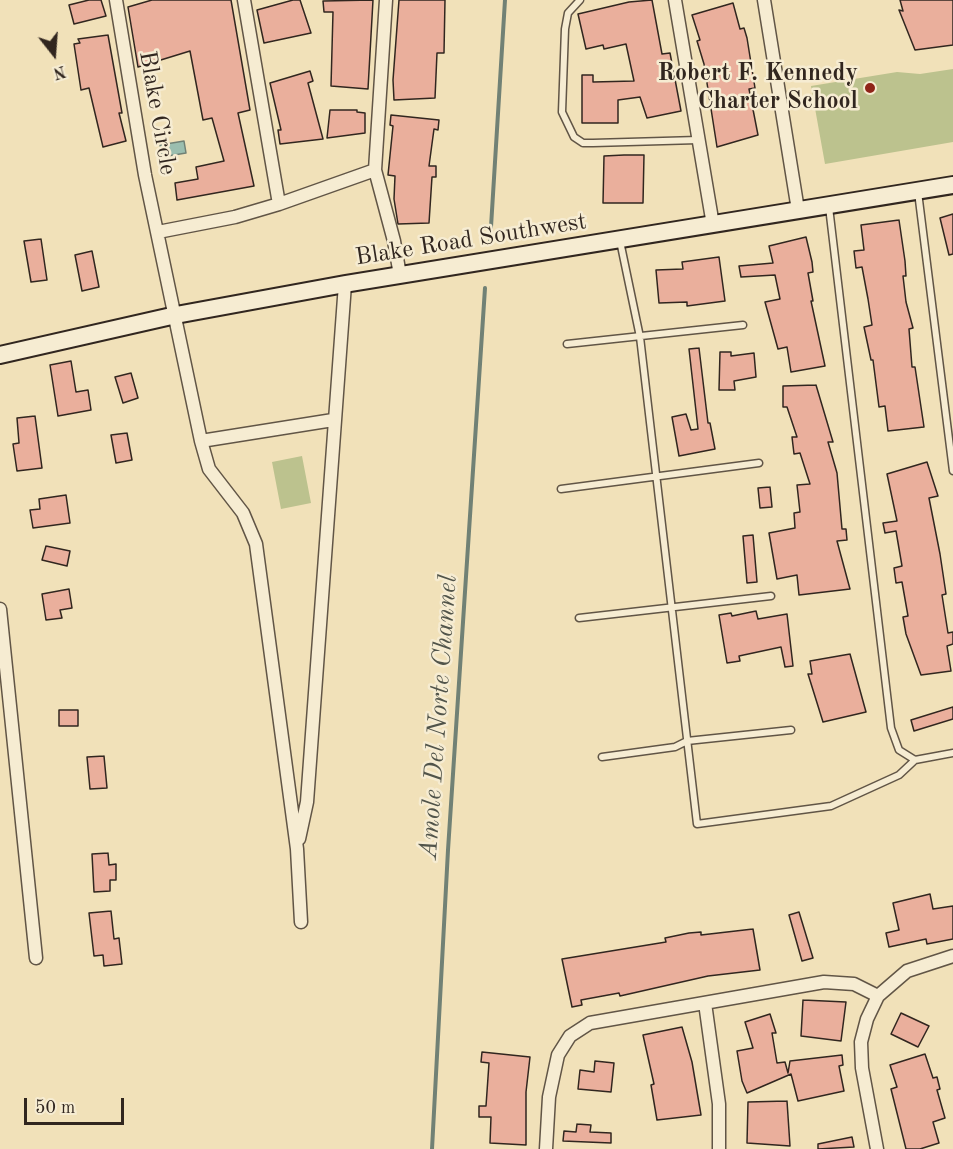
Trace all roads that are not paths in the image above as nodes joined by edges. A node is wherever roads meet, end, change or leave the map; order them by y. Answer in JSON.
{"nodes":[{"id":1,"x":116,"y":0,"type":"edge"},
{"id":2,"x":244,"y":0,"type":"edge"},
{"id":3,"x":386,"y":0,"type":"edge"},
{"id":4,"x":580,"y":0,"type":"edge"},
{"id":5,"x":675,"y":0,"type":"edge"},
{"id":6,"x":764,"y":0,"type":"edge"},
{"id":7,"x":699,"y":140,"type":"junction"},
{"id":8,"x":375,"y":170,"type":"junction"},
{"id":9,"x":953,"y":185,"type":"edge"},
{"id":10,"x":918,"y":192,"type":"junction"},
{"id":11,"x":279,"y":204,"type":"junction"},
{"id":12,"x":829,"y":206,"type":"junction"},
{"id":13,"x":798,"y":210,"type":"junction"},
{"id":14,"x":713,"y":225,"type":"junction"},
{"id":15,"x":158,"y":232,"type":"junction"},
{"id":16,"x":620,"y":240,"type":"junction"},
{"id":17,"x":400,"y":275,"type":"junction"},
{"id":18,"x":345,"y":284,"type":"junction"},
{"id":19,"x":176,"y":315,"type":"junction"},
{"id":20,"x":743,"y":325,"type":"dead end"},
{"id":21,"x":640,"y":337,"type":"junction"},
{"id":22,"x":567,"y":344,"type":"dead end"},
{"id":23,"x":0,"y":355,"type":"edge"},
{"id":24,"x":333,"y":420,"type":"junction"},
{"id":25,"x":201,"y":441,"type":"junction"},
{"id":26,"x":759,"y":463,"type":"dead end"},
{"id":27,"x":953,"y":471,"type":"edge"},
{"id":28,"x":656,"y":477,"type":"junction"},
{"id":29,"x":561,"y":489,"type":"dead end"},
{"id":30,"x":771,"y":596,"type":"dead end"},
{"id":31,"x":670,"y":607,"type":"junction"},
{"id":32,"x":0,"y":609,"type":"edge"},
{"id":33,"x":579,"y":618,"type":"dead end"},
{"id":34,"x":791,"y":730,"type":"dead end"},
{"id":35,"x":687,"y":741,"type":"junction"},
{"id":36,"x":953,"y":753,"type":"edge"},
{"id":37,"x":602,"y":757,"type":"dead end"},
{"id":38,"x":915,"y":760,"type":"junction"},
{"id":39,"x":297,"y":849,"type":"junction"},
{"id":40,"x":301,"y":922,"type":"dead end"},
{"id":41,"x":953,"y":956,"type":"edge"},
{"id":42,"x":36,"y":958,"type":"dead end"},
{"id":43,"x":878,"y":996,"type":"junction"},
{"id":44,"x":705,"y":1003,"type":"junction"},
{"id":45,"x":546,"y":1149,"type":"edge"},
{"id":46,"x":719,"y":1149,"type":"edge"},
{"id":47,"x":877,"y":1149,"type":"edge"}],
"edges":[{"from":1,"to":15,"type":"street","name":"Blake Circle"},
{"from":2,"to":11,"type":"street"},
{"from":3,"to":8,"type":"street"},
{"from":4,"to":7,"type":"lane"},
{"from":5,"to":7,"type":"street"},
{"from":6,"to":13,"type":"street"},
{"from":7,"to":14,"type":"street"},
{"from":8,"to":11,"type":"street"},
{"from":8,"to":17,"type":"street"},
{"from":9,"to":10,"type":"main road","name":"Blake Road Southwest"},
{"from":10,"to":12,"type":"main road","name":"Blake Road Southwest"},
{"from":10,"to":27,"type":"lane"},
{"from":11,"to":15,"type":"street"},
{"from":12,"to":13,"type":"main road","name":"Blake Road Southwest"},
{"from":12,"to":38,"type":"lane"},
{"from":13,"to":14,"type":"main road","name":"Blake Road Southwest"},
{"from":14,"to":16,"type":"main road","name":"Blake Road Southwest"},
{"from":15,"to":19,"type":"street","name":"Blake Circle"},
{"from":16,"to":17,"type":"main road","name":"Blake Road Southwest"},
{"from":16,"to":21,"type":"lane"},
{"from":17,"to":18,"type":"main road","name":"Blake Road Southwest"},
{"from":18,"to":19,"type":"main road","name":"Blake Road Southwest"},
{"from":18,"to":24,"type":"street"},
{"from":19,"to":23,"type":"main road","name":"Blake Road Southwest"},
{"from":19,"to":25,"type":"street","name":"Blake Circle"},
{"from":20,"to":21,"type":"lane"},
{"from":21,"to":22,"type":"lane"},
{"from":21,"to":28,"type":"lane"},
{"from":24,"to":25,"type":"street"},
{"from":24,"to":39,"type":"street"},
{"from":25,"to":39,"type":"street","name":"Blake Circle"},
{"from":26,"to":28,"type":"lane"},
{"from":28,"to":29,"type":"lane"},
{"from":28,"to":31,"type":"lane"},
{"from":30,"to":31,"type":"lane"},
{"from":31,"to":33,"type":"lane"},
{"from":31,"to":35,"type":"lane"},
{"from":32,"to":42,"type":"street"},
{"from":34,"to":35,"type":"lane"},
{"from":35,"to":37,"type":"lane"},
{"from":35,"to":38,"type":"lane"},
{"from":36,"to":38,"type":"lane"},
{"from":39,"to":40,"type":"street"},
{"from":41,"to":43,"type":"street"},
{"from":43,"to":44,"type":"street"},
{"from":43,"to":47,"type":"street"},
{"from":44,"to":45,"type":"street"},
{"from":44,"to":46,"type":"street"}]}
